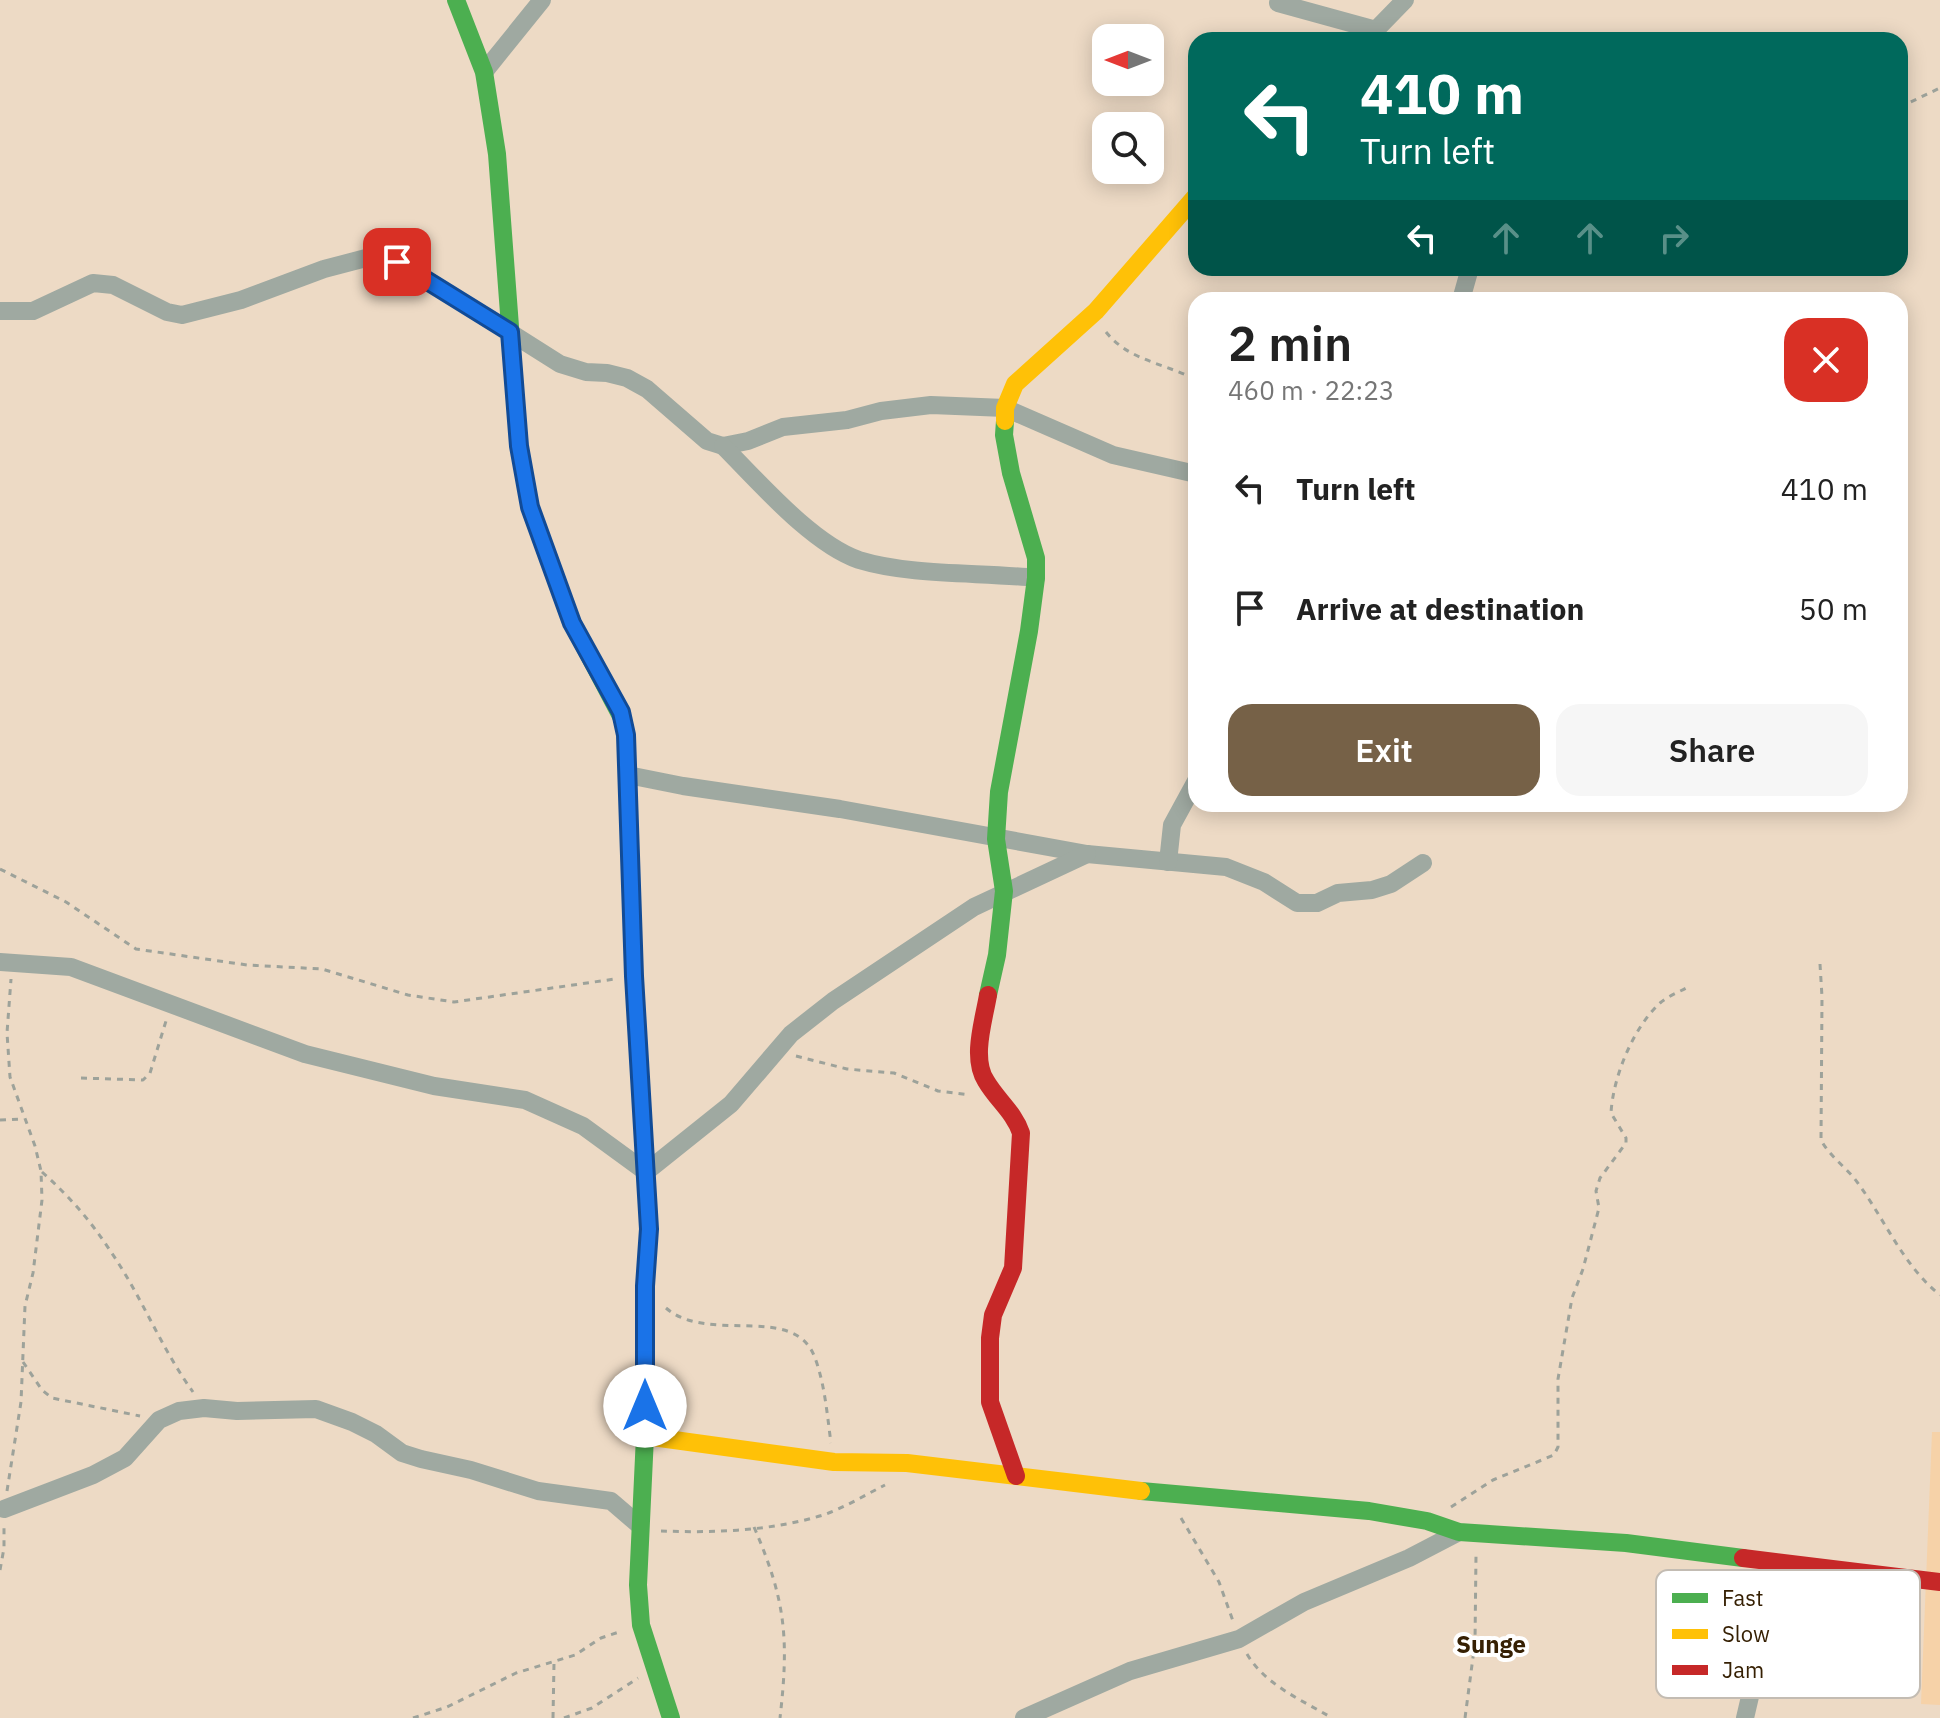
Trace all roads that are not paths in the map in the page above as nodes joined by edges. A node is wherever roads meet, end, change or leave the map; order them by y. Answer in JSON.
{"nodes":[{"id":1,"x":456,"y":0,"type":"edge"},
{"id":2,"x":542,"y":0,"type":"edge"},
{"id":3,"x":1405,"y":0,"type":"edge"},
{"id":4,"x":1278,"y":3,"type":"dead end"},
{"id":5,"x":1362,"y":32,"type":"edge"},
{"id":6,"x":1374,"y":32,"type":"edge"},
{"id":7,"x":484,"y":72,"type":"junction"},
{"id":8,"x":1188,"y":205,"type":"edge"},
{"id":9,"x":0,"y":311,"type":"edge"},
{"id":10,"x":510,"y":332,"type":"junction"},
{"id":11,"x":1005,"y":408,"type":"junction"},
{"id":12,"x":723,"y":446,"type":"junction"},
{"id":13,"x":1188,"y":472,"type":"edge"},
{"id":14,"x":1036,"y":578,"type":"junction"},
{"id":15,"x":628,"y":775,"type":"junction"},
{"id":16,"x":1188,"y":796,"type":"edge"},
{"id":17,"x":996,"y":839,"type":"junction"},
{"id":18,"x":1087,"y":854,"type":"junction"},
{"id":19,"x":1168,"y":862,"type":"junction"},
{"id":20,"x":1423,"y":863,"type":"dead end"},
{"id":21,"x":1004,"y":891,"type":"junction"},
{"id":22,"x":6,"y":962,"type":"edge"},
{"id":23,"x":646,"y":1172,"type":"junction"},
{"id":24,"x":645,"y":1436,"type":"junction"},
{"id":25,"x":1016,"y":1476,"type":"junction"},
{"id":26,"x":4,"y":1509,"type":"road end"},
{"id":27,"x":639,"y":1525,"type":"junction"},
{"id":28,"x":1468,"y":1532,"type":"junction"},
{"id":29,"x":1781,"y":1564,"type":"junction"},
{"id":30,"x":1780,"y":1570,"type":"edge"},
{"id":31,"x":1834,"y":1570,"type":"edge"},
{"id":32,"x":1920,"y":1580,"type":"edge"},
{"id":33,"x":1940,"y":1582,"type":"edge"},
{"id":34,"x":1750,"y":1698,"type":"edge"},
{"id":35,"x":671,"y":1718,"type":"edge"},
{"id":36,"x":1024,"y":1718,"type":"edge"},
{"id":37,"x":1745,"y":1718,"type":"edge"}],
"edges":[{"from":1,"to":7,"type":"street"},
{"from":2,"to":7,"type":"street"},
{"from":3,"to":6,"type":"street"},
{"from":4,"to":5,"type":"street"},
{"from":7,"to":10,"type":"street"},
{"from":8,"to":11,"type":"street"},
{"from":9,"to":10,"type":"street"},
{"from":10,"to":12,"type":"street"},
{"from":10,"to":15,"type":"street"},
{"from":11,"to":12,"type":"street"},
{"from":11,"to":13,"type":"street"},
{"from":11,"to":14,"type":"street"},
{"from":12,"to":14,"type":"street"},
{"from":14,"to":17,"type":"street"},
{"from":15,"to":17,"type":"street"},
{"from":15,"to":23,"type":"street"},
{"from":16,"to":19,"type":"street"},
{"from":17,"to":18,"type":"street"},
{"from":17,"to":21,"type":"street"},
{"from":18,"to":19,"type":"street"},
{"from":18,"to":21,"type":"street"},
{"from":19,"to":20,"type":"street"},
{"from":21,"to":23,"type":"street"},
{"from":21,"to":25,"type":"street"},
{"from":22,"to":23,"type":"street"},
{"from":23,"to":24,"type":"street"},
{"from":24,"to":25,"type":"street"},
{"from":24,"to":27,"type":"street"},
{"from":25,"to":28,"type":"street"},
{"from":26,"to":27,"type":"street"},
{"from":27,"to":35,"type":"street"},
{"from":28,"to":29,"type":"street"},
{"from":28,"to":36,"type":"street"},
{"from":29,"to":30,"type":"street"},
{"from":29,"to":31,"type":"street"},
{"from":32,"to":33,"type":"street"},
{"from":34,"to":37,"type":"street"}]}
